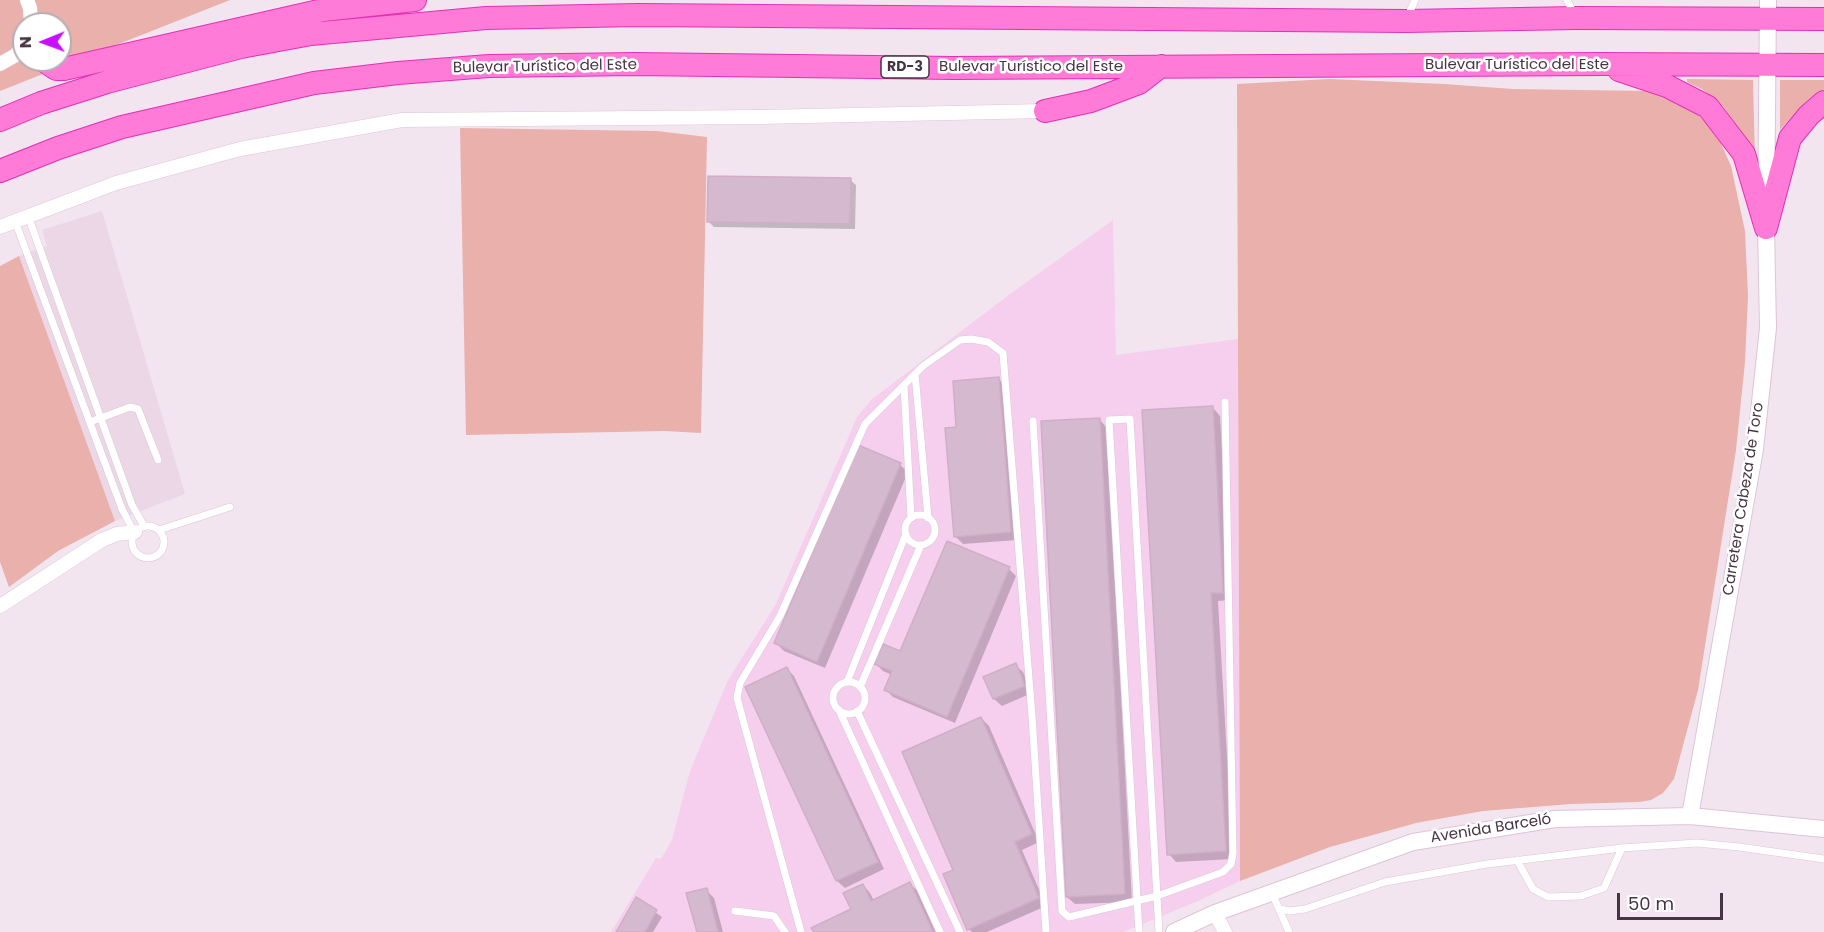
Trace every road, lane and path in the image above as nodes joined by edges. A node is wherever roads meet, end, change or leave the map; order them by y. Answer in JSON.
{"nodes":[{"id":1,"x":415,"y":0,"type":"edge"},
{"id":2,"x":642,"y":0,"type":"edge"},
{"id":3,"x":1415,"y":0,"type":"edge"},
{"id":4,"x":1690,"y":0,"type":"edge"},
{"id":5,"x":1572,"y":9,"type":"edge"},
{"id":6,"x":1768,"y":9,"type":"edge"},
{"id":7,"x":1650,"y":12,"type":"edge"},
{"id":8,"x":699,"y":16,"type":"junction"},
{"id":9,"x":1824,"y":19,"type":"edge"},
{"id":10,"x":1406,"y":21,"type":"junction"},
{"id":11,"x":1601,"y":64,"type":"junction"},
{"id":12,"x":1768,"y":64,"type":"junction"},
{"id":13,"x":1824,"y":65,"type":"edge"},
{"id":14,"x":1161,"y":66,"type":"junction"},
{"id":15,"x":72,"y":67,"type":"edge"},
{"id":16,"x":1824,"y":102,"type":"edge"},
{"id":17,"x":1045,"y":111,"type":"joint"},
{"id":18,"x":0,"y":120,"type":"edge"},
{"id":19,"x":0,"y":171,"type":"edge"},
{"id":20,"x":22,"y":219,"type":"junction"},
{"id":21,"x":0,"y":227,"type":"edge"},
{"id":22,"x":1766,"y":228,"type":"junction"},
{"id":23,"x":915,"y":374,"type":"junction"},
{"id":24,"x":904,"y":386,"type":"junction"},
{"id":25,"x":1225,"y":402,"type":"dead end"},
{"id":26,"x":102,"y":417,"type":"junction"},
{"id":27,"x":90,"y":422,"type":"junction"},
{"id":28,"x":1033,"y":422,"type":"dead end"},
{"id":29,"x":158,"y":460,"type":"dead end"},
{"id":30,"x":230,"y":507,"type":"dead end"},
{"id":31,"x":911,"y":518,"type":"junction"},
{"id":32,"x":928,"y":518,"type":"junction"},
{"id":33,"x":139,"y":529,"type":"junction"},
{"id":34,"x":159,"y":530,"type":"junction"},
{"id":35,"x":906,"y":534,"type":"junction"},
{"id":36,"x":921,"y":545,"type":"junction"},
{"id":37,"x":0,"y":606,"type":"edge"},
{"id":38,"x":847,"y":682,"type":"junction"},
{"id":39,"x":860,"y":687,"type":"junction"},
{"id":40,"x":839,"y":710,"type":"junction"},
{"id":41,"x":857,"y":711,"type":"junction"},
{"id":42,"x":1690,"y":816,"type":"junction"},
{"id":43,"x":1824,"y":829,"type":"edge"},
{"id":44,"x":1622,"y":848,"type":"junction"},
{"id":45,"x":1824,"y":859,"type":"edge"},
{"id":46,"x":1517,"y":860,"type":"junction"},
{"id":47,"x":1272,"y":893,"type":"junction"},
{"id":48,"x":1156,"y":896,"type":"junction"},
{"id":49,"x":1138,"y":902,"type":"junction"},
{"id":50,"x":1280,"y":909,"type":"junction"},
{"id":51,"x":735,"y":911,"type":"dead end"},
{"id":52,"x":1215,"y":913,"type":"junction"},
{"id":53,"x":784,"y":932,"type":"edge"},
{"id":54,"x":801,"y":932,"type":"edge"},
{"id":55,"x":940,"y":932,"type":"edge"},
{"id":56,"x":960,"y":932,"type":"edge"},
{"id":57,"x":1046,"y":932,"type":"edge"},
{"id":58,"x":1140,"y":932,"type":"edge"},
{"id":59,"x":1158,"y":932,"type":"edge"},
{"id":60,"x":1174,"y":932,"type":"edge"},
{"id":61,"x":1225,"y":932,"type":"edge"},
{"id":62,"x":1289,"y":932,"type":"edge"}],
"edges":[{"from":1,"to":15,"type":"highway"},
{"from":2,"to":8,"type":"highway"},
{"from":3,"to":10,"type":"lane"},
{"from":4,"to":7,"type":"highway"},
{"from":5,"to":7,"type":"highway"},
{"from":5,"to":10,"type":"highway"},
{"from":6,"to":7,"type":"highway"},
{"from":6,"to":9,"type":"highway"},
{"from":6,"to":12,"type":"street","name":"Carretera Cabeza de Toro"},
{"from":8,"to":10,"type":"highway"},
{"from":8,"to":18,"type":"highway"},
{"from":11,"to":12,"type":"highway","name":"Bulevar Turístico del Este","number":"RD-3"},
{"from":11,"to":14,"type":"highway","name":"Bulevar Turístico del Este","number":"RD-3"},
{"from":11,"to":22,"type":"highway"},
{"from":12,"to":13,"type":"highway","name":"Bulevar Turístico del Este","number":"RD-3"},
{"from":12,"to":22,"type":"street","name":"Carretera Cabeza de Toro"},
{"from":14,"to":17,"type":"highway"},
{"from":14,"to":19,"type":"highway","name":"Bulevar Turístico del Este","number":"RD-3"},
{"from":16,"to":22,"type":"highway"},
{"from":17,"to":20,"type":"street"},
{"from":20,"to":21,"type":"street"},
{"from":20,"to":26,"type":"lane"},
{"from":20,"to":27,"type":"lane"},
{"from":22,"to":42,"type":"street","name":"Carretera Cabeza de Toro"},
{"from":23,"to":24,"type":"lane"},
{"from":23,"to":32,"type":"lane"},
{"from":23,"to":57,"type":"lane"},
{"from":24,"to":31,"type":"lane"},
{"from":24,"to":54,"type":"lane"},
{"from":25,"to":48,"type":"lane"},
{"from":26,"to":27,"type":"lane"},
{"from":26,"to":29,"type":"lane"},
{"from":26,"to":33,"type":"lane"},
{"from":27,"to":33,"type":"lane"},
{"from":28,"to":49,"type":"lane"},
{"from":30,"to":34,"type":"lane"},
{"from":31,"to":32,"type":"lane"},
{"from":31,"to":35,"type":"lane"},
{"from":32,"to":36,"type":"lane"},
{"from":33,"to":34,"type":"lane"},
{"from":33,"to":34,"type":"lane"},
{"from":33,"to":37,"type":"street"},
{"from":35,"to":36,"type":"lane"},
{"from":35,"to":38,"type":"lane"},
{"from":36,"to":39,"type":"lane"},
{"from":38,"to":39,"type":"lane"},
{"from":38,"to":40,"type":"lane"},
{"from":39,"to":41,"type":"lane"},
{"from":40,"to":41,"type":"lane"},
{"from":40,"to":55,"type":"lane"},
{"from":41,"to":56,"type":"lane"},
{"from":42,"to":43,"type":"street","name":"Avenida Barceló"},
{"from":42,"to":47,"type":"street","name":"Avenida Barceló"},
{"from":44,"to":45,"type":"lane"},
{"from":44,"to":46,"type":"lane"},
{"from":44,"to":46,"type":"lane"},
{"from":46,"to":50,"type":"lane"},
{"from":47,"to":50,"type":"lane"},
{"from":47,"to":52,"type":"street","name":"Avenida Barceló"},
{"from":48,"to":49,"type":"lane"},
{"from":48,"to":49,"type":"lane"},
{"from":48,"to":59,"type":"lane"},
{"from":49,"to":58,"type":"lane"},
{"from":50,"to":62,"type":"lane"},
{"from":51,"to":53,"type":"lane"},
{"from":52,"to":60,"type":"street","name":"Avenida Barceló"},
{"from":52,"to":61,"type":"street"}]}
